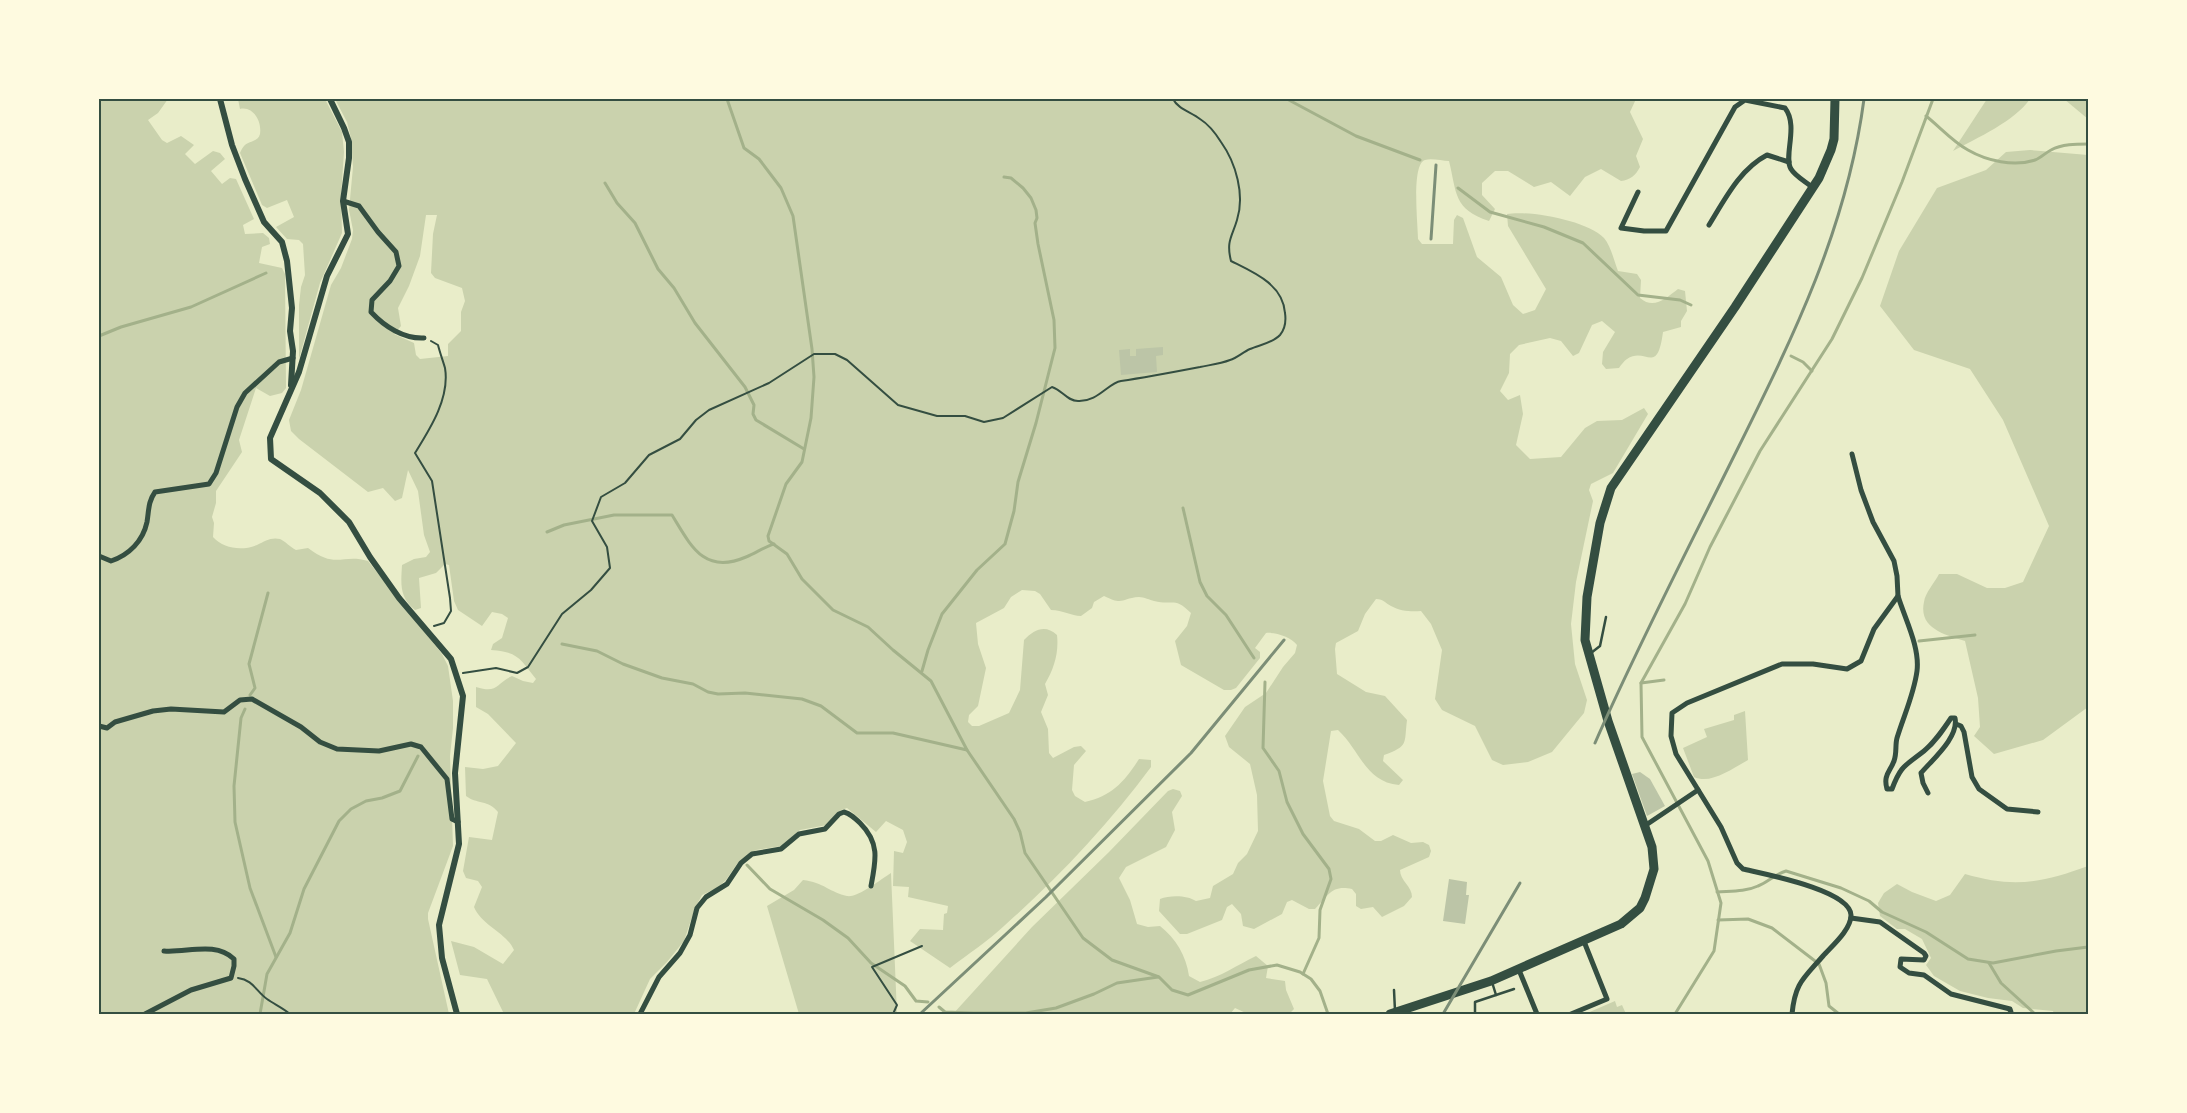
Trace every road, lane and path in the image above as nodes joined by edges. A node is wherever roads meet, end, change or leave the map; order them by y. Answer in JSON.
{"nodes":[{"id":1,"x":220,"y":99,"type":"edge"},
{"id":2,"x":330,"y":99,"type":"edge"},
{"id":3,"x":1173,"y":99,"type":"edge"},
{"id":4,"x":1835,"y":99,"type":"edge"},
{"id":5,"x":1789,"y":162,"type":"junction"},
{"id":6,"x":1812,"y":187,"type":"junction"},
{"id":7,"x":1638,"y":192,"type":"dead end"},
{"id":8,"x":343,"y":201,"type":"junction"},
{"id":9,"x":1709,"y":225,"type":"dead end"},
{"id":10,"x":424,"y":338,"type":"joint"},
{"id":11,"x":293,"y":358,"type":"junction"},
{"id":12,"x":291,"y":391,"type":"junction"},
{"id":13,"x":1852,"y":454,"type":"dead end"},
{"id":14,"x":99,"y":556,"type":"edge"},
{"id":15,"x":1898,"y":596,"type":"junction"},
{"id":16,"x":1606,"y":617,"type":"dead end"},
{"id":17,"x":434,"y":631,"type":"dead end"},
{"id":18,"x":1588,"y":655,"type":"junction"},
{"id":19,"x":456,"y":674,"type":"junction"},
{"id":20,"x":1956,"y":724,"type":"junction"},
{"id":21,"x":99,"y":726,"type":"edge"},
{"id":22,"x":1696,"y":792,"type":"junction"},
{"id":23,"x":1928,"y":793,"type":"dead end"},
{"id":24,"x":2038,"y":812,"type":"dead end"},
{"id":25,"x":458,"y":822,"type":"junction"},
{"id":26,"x":1646,"y":825,"type":"junction"},
{"id":27,"x":871,"y":886,"type":"dead end"},
{"id":28,"x":1851,"y":918,"type":"junction"},
{"id":29,"x":1583,"y":939,"type":"junction"},
{"id":30,"x":922,"y":946,"type":"dead end"},
{"id":31,"x":164,"y":951,"type":"dead end"},
{"id":32,"x":1519,"y":970,"type":"junction"},
{"id":33,"x":231,"y":978,"type":"junction"},
{"id":34,"x":1491,"y":981,"type":"junction"},
{"id":35,"x":1514,"y":988,"type":"dead end"},
{"id":36,"x":1394,"y":990,"type":"dead end"},
{"id":37,"x":1496,"y":995,"type":"junction"},
{"id":38,"x":145,"y":1014,"type":"edge"},
{"id":39,"x":290,"y":1014,"type":"edge"},
{"id":40,"x":457,"y":1014,"type":"edge"},
{"id":41,"x":640,"y":1014,"type":"edge"},
{"id":42,"x":894,"y":1014,"type":"edge"},
{"id":43,"x":1392,"y":1014,"type":"edge"},
{"id":44,"x":1476,"y":1014,"type":"edge"},
{"id":45,"x":1537,"y":1014,"type":"edge"},
{"id":46,"x":1571,"y":1014,"type":"edge"},
{"id":47,"x":1792,"y":1014,"type":"edge"},
{"id":48,"x":2009,"y":1014,"type":"edge"}],
"edges":[{"from":1,"to":11,"type":"street"},
{"from":2,"to":8,"type":"street"},
{"from":3,"to":19,"type":"path"},
{"from":4,"to":6,"type":"main road"},
{"from":5,"to":6,"type":"street"},
{"from":5,"to":7,"type":"street"},
{"from":5,"to":9,"type":"street"},
{"from":6,"to":18,"type":"main road"},
{"from":8,"to":10,"type":"street"},
{"from":8,"to":12,"type":"street"},
{"from":10,"to":17,"type":"path"},
{"from":11,"to":12,"type":"street"},
{"from":11,"to":14,"type":"street"},
{"from":12,"to":19,"type":"street"},
{"from":13,"to":15,"type":"street"},
{"from":15,"to":20,"type":"street"},
{"from":15,"to":22,"type":"street"},
{"from":16,"to":18,"type":"lane"},
{"from":18,"to":26,"type":"main road"},
{"from":19,"to":25,"type":"street"},
{"from":20,"to":23,"type":"street"},
{"from":20,"to":24,"type":"street"},
{"from":21,"to":25,"type":"street"},
{"from":22,"to":26,"type":"street"},
{"from":22,"to":28,"type":"street"},
{"from":25,"to":40,"type":"street"},
{"from":26,"to":29,"type":"main road"},
{"from":27,"to":41,"type":"street"},
{"from":28,"to":47,"type":"street"},
{"from":28,"to":48,"type":"street"},
{"from":29,"to":32,"type":"main road"},
{"from":29,"to":46,"type":"street"},
{"from":30,"to":42,"type":"path"},
{"from":31,"to":33,"type":"street"},
{"from":32,"to":34,"type":"main road"},
{"from":32,"to":45,"type":"street"},
{"from":33,"to":38,"type":"street"},
{"from":33,"to":39,"type":"path"},
{"from":34,"to":37,"type":"lane"},
{"from":34,"to":43,"type":"main road"},
{"from":35,"to":37,"type":"lane"},
{"from":36,"to":43,"type":"lane"},
{"from":37,"to":44,"type":"lane"}]}
